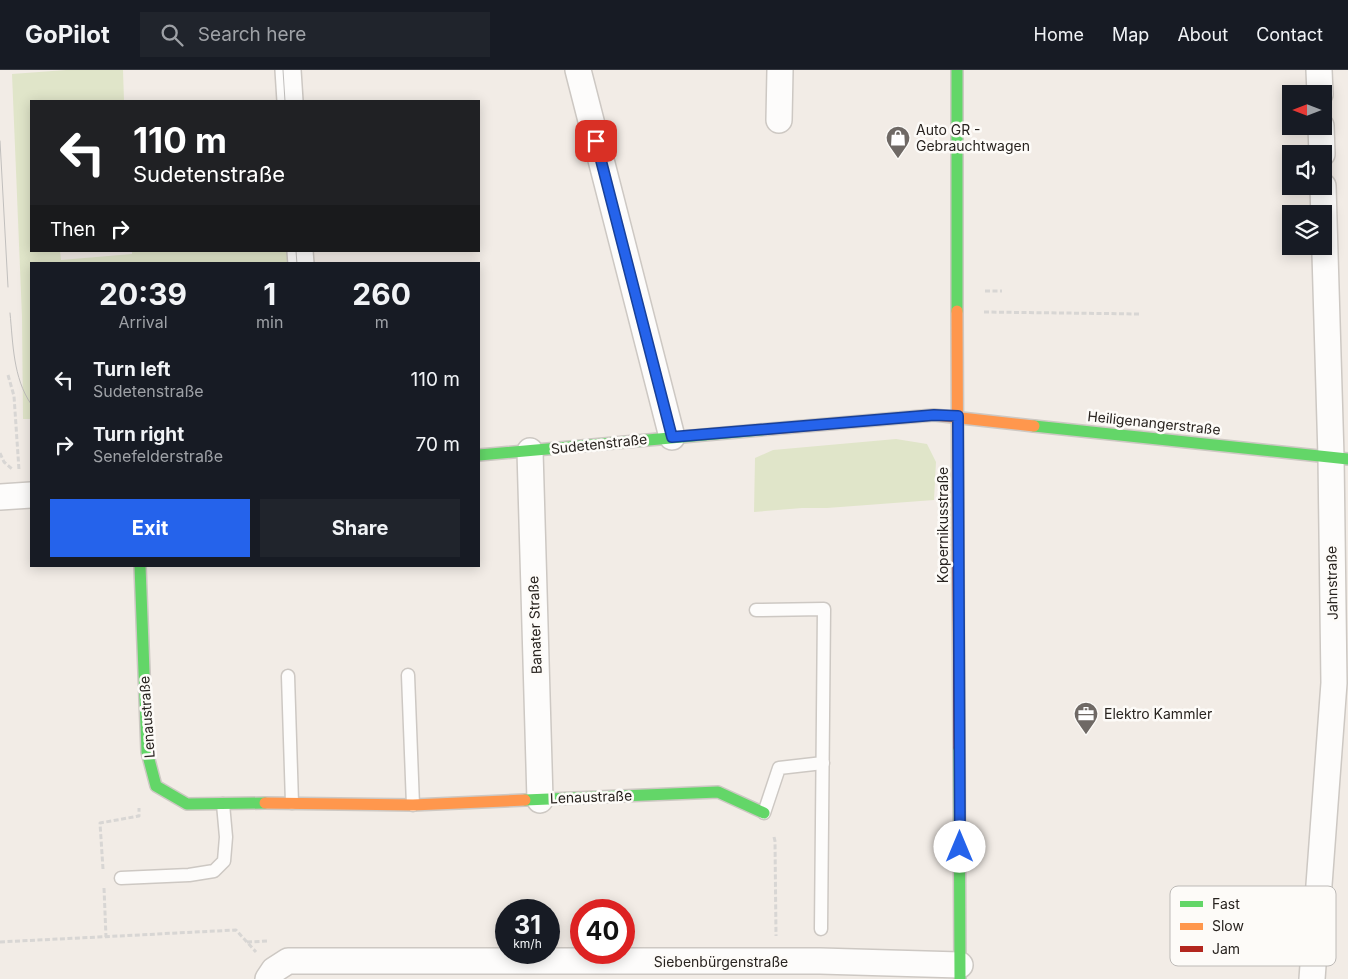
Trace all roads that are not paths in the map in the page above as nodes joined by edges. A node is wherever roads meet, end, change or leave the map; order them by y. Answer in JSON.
{"nodes":[{"id":1,"x":288,"y":70,"type":"edge"},
{"id":2,"x":578,"y":70,"type":"edge"},
{"id":3,"x":780,"y":70,"type":"edge"},
{"id":4,"x":958,"y":70,"type":"edge"},
{"id":5,"x":1319,"y":70,"type":"edge"},
{"id":6,"x":1320,"y":85,"type":"edge"},
{"id":7,"x":290,"y":100,"type":"edge"},
{"id":8,"x":779,"y":120,"type":"dead end"},
{"id":9,"x":1324,"y":195,"type":"edge"},
{"id":10,"x":958,"y":416,"type":"junction"},
{"id":11,"x":672,"y":437,"type":"junction"},
{"id":12,"x":530,"y":451,"type":"junction"},
{"id":13,"x":480,"y":455,"type":"edge"},
{"id":14,"x":1339,"y":458,"type":"edge"},
{"id":15,"x":30,"y":495,"type":"edge"},
{"id":16,"x":0,"y":497,"type":"edge"},
{"id":17,"x":140,"y":567,"type":"edge"},
{"id":18,"x":756,"y":610,"type":"dead end"},
{"id":19,"x":408,"y":674,"type":"dead end"},
{"id":20,"x":288,"y":676,"type":"dead end"},
{"id":21,"x":823,"y":763,"type":"junction"},
{"id":22,"x":540,"y":800,"type":"junction"},
{"id":23,"x":292,"y":803,"type":"junction"},
{"id":24,"x":223,"y":804,"type":"junction"},
{"id":25,"x":413,"y":805,"type":"junction"},
{"id":26,"x":764,"y":814,"type":"joint"},
{"id":27,"x":121,"y":878,"type":"dead end"},
{"id":28,"x":1319,"y":886,"type":"edge"},
{"id":29,"x":821,"y":929,"type":"dead end"},
{"id":30,"x":1313,"y":966,"type":"edge"},
{"id":31,"x":960,"y":972,"type":"edge"},
{"id":32,"x":271,"y":975,"type":"edge"},
{"id":33,"x":1312,"y":979,"type":"edge"}],
"edges":[{"from":1,"to":7,"type":"street"},
{"from":2,"to":11,"type":"street"},
{"from":3,"to":8,"type":"street"},
{"from":4,"to":10,"type":"street","name":"Kopernikusstraße"},
{"from":5,"to":6,"type":"street"},
{"from":9,"to":14,"type":"street","name":"Jahnstraße"},
{"from":10,"to":11,"type":"street","name":"Sudetenstraße"},
{"from":10,"to":14,"type":"street","name":"Heiligenangerstraße"},
{"from":10,"to":31,"type":"street","name":"Kopernikusstraße"},
{"from":11,"to":12,"type":"street","name":"Sudetenstraße"},
{"from":12,"to":13,"type":"street","name":"Sudetenstraße"},
{"from":12,"to":22,"type":"street","name":"Banater Straße"},
{"from":14,"to":28,"type":"street","name":"Jahnstraße"},
{"from":15,"to":16,"type":"street"},
{"from":17,"to":24,"type":"street","name":"Lenaustraße"},
{"from":18,"to":21,"type":"lane"},
{"from":19,"to":25,"type":"lane"},
{"from":20,"to":23,"type":"lane"},
{"from":21,"to":26,"type":"lane"},
{"from":21,"to":29,"type":"lane"},
{"from":22,"to":25,"type":"street","name":"Lenaustraße"},
{"from":22,"to":26,"type":"street","name":"Lenaustraße"},
{"from":23,"to":24,"type":"street","name":"Lenaustraße"},
{"from":23,"to":25,"type":"street","name":"Lenaustraße"},
{"from":24,"to":27,"type":"lane"},
{"from":30,"to":33,"type":"street","name":"Jahnstraße"},
{"from":31,"to":32,"type":"street","name":"Siebenbürgenstraße"}]}
